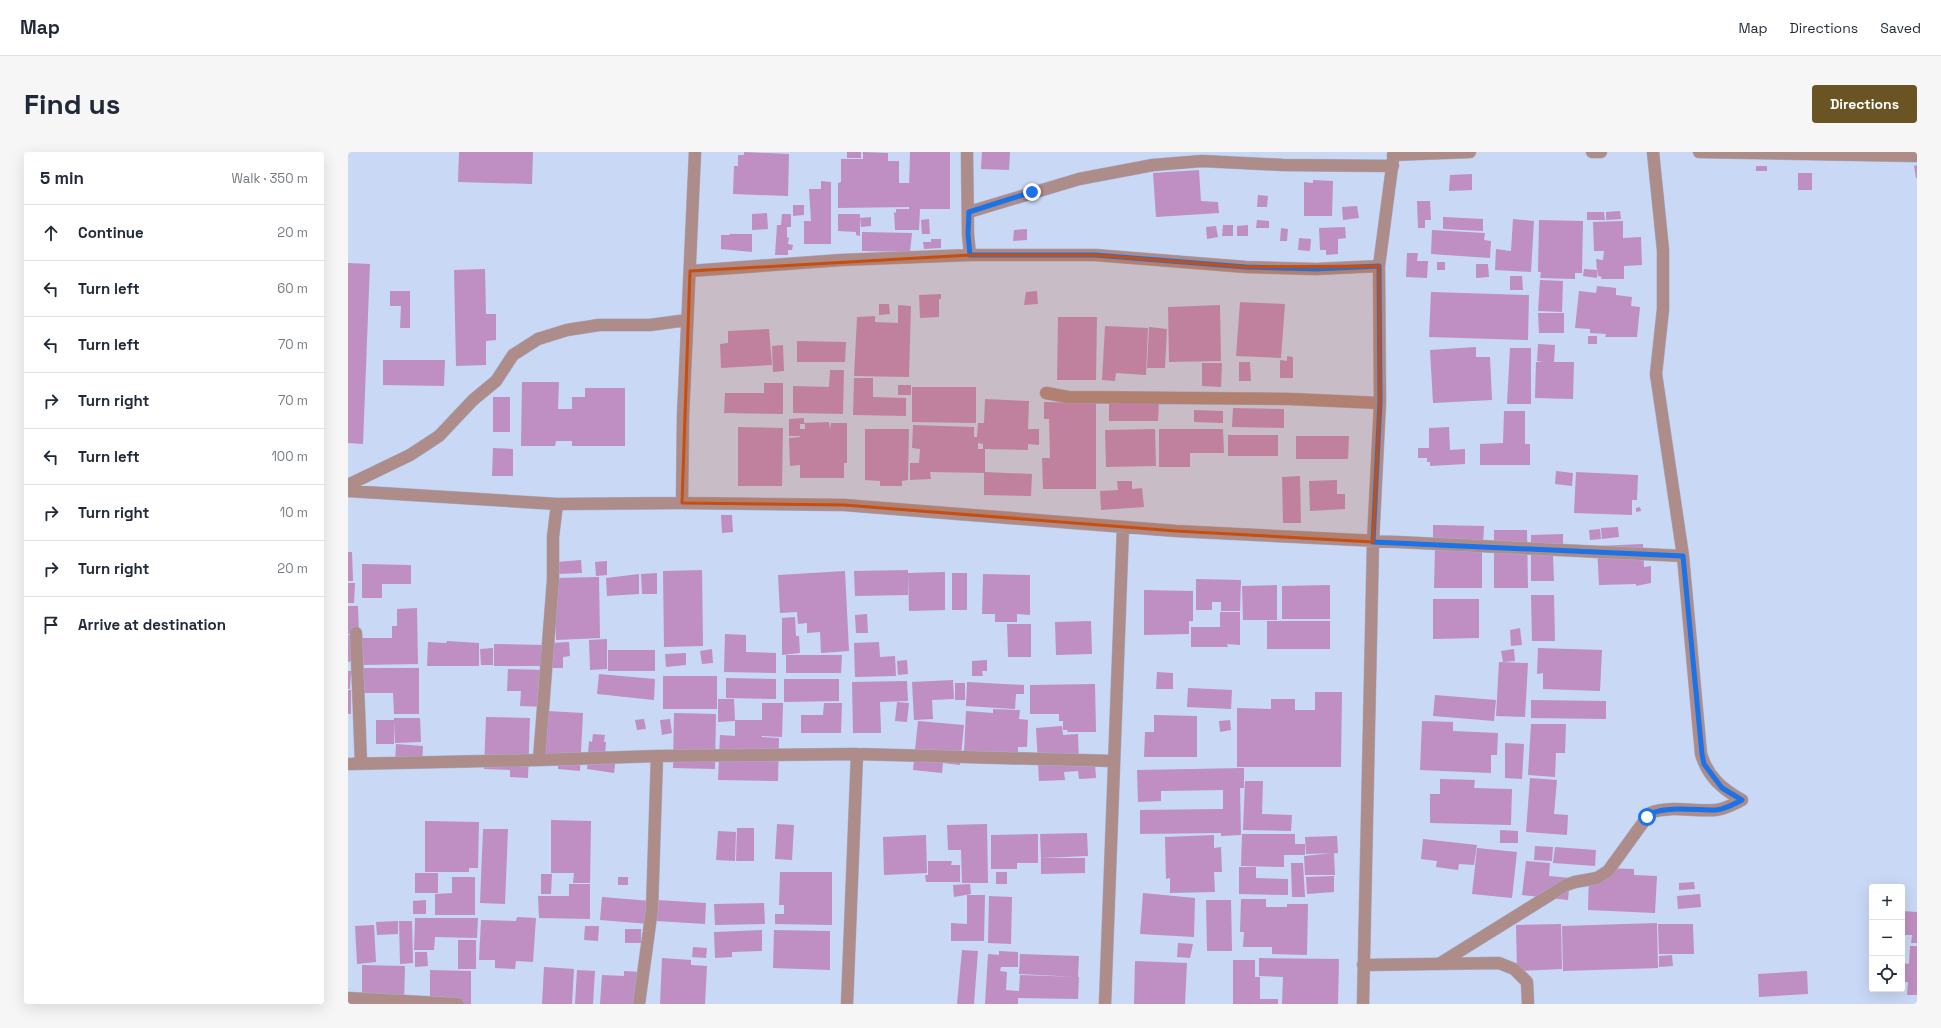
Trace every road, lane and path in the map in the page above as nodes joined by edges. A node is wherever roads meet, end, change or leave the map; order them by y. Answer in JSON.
{"nodes":[{"id":1,"x":696,"y":152,"type":"edge"},
{"id":2,"x":967,"y":152,"type":"edge"},
{"id":3,"x":1470,"y":152,"type":"edge"},
{"id":4,"x":1592,"y":152,"type":"edge"},
{"id":5,"x":1601,"y":152,"type":"edge"},
{"id":6,"x":1654,"y":152,"type":"edge"},
{"id":7,"x":1699,"y":152,"type":"edge"},
{"id":8,"x":1917,"y":156,"type":"edge"},
{"id":9,"x":1393,"y":158,"type":"edge"},
{"id":10,"x":969,"y":212,"type":"junction"},
{"id":11,"x":970,"y":255,"type":"junction"},
{"id":12,"x":1379,"y":266,"type":"junction"},
{"id":13,"x":690,"y":271,"type":"junction"},
{"id":14,"x":687,"y":320,"type":"junction"},
{"id":15,"x":1046,"y":392,"type":"dead end"},
{"id":16,"x":1380,"y":402,"type":"junction"},
{"id":17,"x":348,"y":485,"type":"edge"},
{"id":18,"x":348,"y":491,"type":"edge"},
{"id":19,"x":682,"y":503,"type":"junction"},
{"id":20,"x":557,"y":504,"type":"junction"},
{"id":21,"x":1123,"y":527,"type":"junction"},
{"id":22,"x":1373,"y":542,"type":"junction"},
{"id":23,"x":1683,"y":556,"type":"junction"},
{"id":24,"x":356,"y":633,"type":"dead end"},
{"id":25,"x":857,"y":754,"type":"junction"},
{"id":26,"x":657,"y":756,"type":"junction"},
{"id":27,"x":539,"y":760,"type":"junction"},
{"id":28,"x":1113,"y":760,"type":"junction"},
{"id":29,"x":361,"y":763,"type":"junction"},
{"id":30,"x":348,"y":764,"type":"edge"},
{"id":31,"x":1438,"y":964,"type":"junction"},
{"id":32,"x":1363,"y":965,"type":"junction"},
{"id":33,"x":348,"y":998,"type":"edge"},
{"id":34,"x":458,"y":1004,"type":"edge"},
{"id":35,"x":639,"y":1004,"type":"edge"},
{"id":36,"x":847,"y":1004,"type":"edge"},
{"id":37,"x":1105,"y":1004,"type":"edge"},
{"id":38,"x":1363,"y":1004,"type":"edge"},
{"id":39,"x":1528,"y":1004,"type":"edge"}],
"edges":[{"from":1,"to":13,"type":"street"},
{"from":2,"to":10,"type":"street"},
{"from":3,"to":9,"type":"street"},
{"from":4,"to":5,"type":"street"},
{"from":6,"to":23,"type":"street"},
{"from":7,"to":8,"type":"street"},
{"from":9,"to":10,"type":"street"},
{"from":9,"to":12,"type":"street"},
{"from":10,"to":11,"type":"street"},
{"from":11,"to":12,"type":"street"},
{"from":11,"to":13,"type":"street"},
{"from":12,"to":16,"type":"street"},
{"from":13,"to":14,"type":"street"},
{"from":14,"to":17,"type":"street"},
{"from":14,"to":19,"type":"street"},
{"from":15,"to":16,"type":"street"},
{"from":16,"to":22,"type":"street"},
{"from":18,"to":20,"type":"street"},
{"from":19,"to":20,"type":"street"},
{"from":19,"to":21,"type":"street"},
{"from":20,"to":27,"type":"street"},
{"from":21,"to":22,"type":"street"},
{"from":21,"to":28,"type":"street"},
{"from":22,"to":23,"type":"street"},
{"from":22,"to":32,"type":"street"},
{"from":23,"to":31,"type":"street"},
{"from":24,"to":29,"type":"street"},
{"from":25,"to":26,"type":"street"},
{"from":25,"to":28,"type":"street"},
{"from":25,"to":36,"type":"street"},
{"from":26,"to":27,"type":"street"},
{"from":26,"to":35,"type":"street"},
{"from":27,"to":29,"type":"street"},
{"from":28,"to":37,"type":"street"},
{"from":29,"to":30,"type":"street"},
{"from":31,"to":32,"type":"street"},
{"from":31,"to":39,"type":"street"},
{"from":32,"to":38,"type":"street"},
{"from":33,"to":34,"type":"street"}]}
